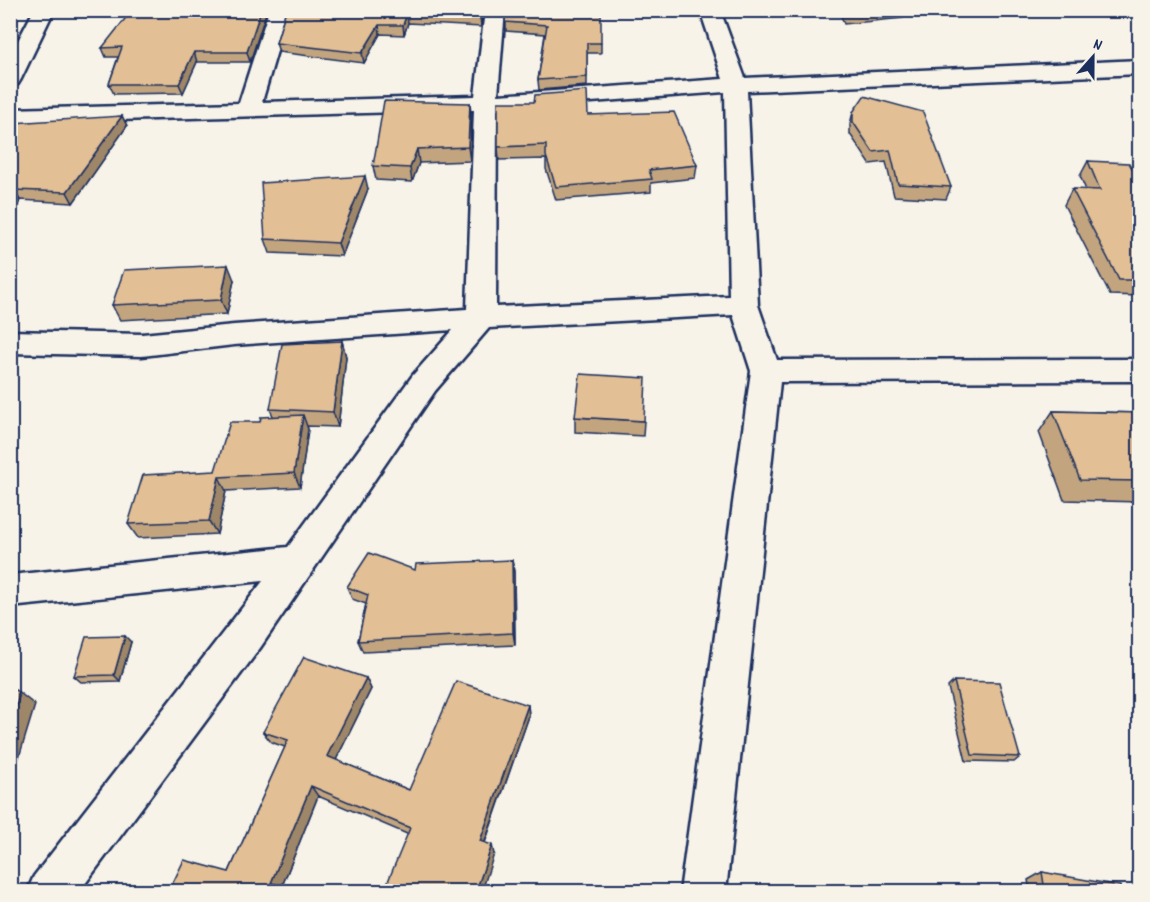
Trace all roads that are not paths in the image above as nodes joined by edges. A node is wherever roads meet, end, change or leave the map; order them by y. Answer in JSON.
{"nodes":[{"id":1,"x":44,"y":10,"type":"edge"},
{"id":2,"x":279,"y":10,"type":"edge"},
{"id":3,"x":495,"y":10,"type":"edge"},
{"id":4,"x":710,"y":10,"type":"edge"},
{"id":5,"x":1140,"y":67,"type":"edge"},
{"id":6,"x":10,"y":79,"type":"edge"},
{"id":7,"x":736,"y":85,"type":"junction"},
{"id":8,"x":486,"y":103,"type":"junction"},
{"id":9,"x":249,"y":108,"type":"junction"},
{"id":10,"x":10,"y":116,"type":"edge"},
{"id":11,"x":744,"y":305,"type":"junction"},
{"id":12,"x":481,"y":318,"type":"junction"},
{"id":13,"x":10,"y":342,"type":"edge"},
{"id":14,"x":1140,"y":370,"type":"edge"},
{"id":15,"x":766,"y":371,"type":"junction"},
{"id":16,"x":297,"y":562,"type":"junction"},
{"id":17,"x":10,"y":591,"type":"edge"},
{"id":18,"x":50,"y":891,"type":"edge"},
{"id":19,"x":703,"y":891,"type":"edge"}],
"edges":[{"from":1,"to":6,"type":"street"},
{"from":2,"to":9,"type":"street"},
{"from":3,"to":8,"type":"street"},
{"from":4,"to":7,"type":"street"},
{"from":5,"to":7,"type":"street"},
{"from":7,"to":8,"type":"street"},
{"from":7,"to":11,"type":"street"},
{"from":8,"to":9,"type":"street"},
{"from":8,"to":12,"type":"street"},
{"from":9,"to":10,"type":"street"},
{"from":11,"to":12,"type":"street"},
{"from":11,"to":15,"type":"street"},
{"from":12,"to":13,"type":"street"},
{"from":12,"to":16,"type":"street"},
{"from":14,"to":15,"type":"street"},
{"from":15,"to":19,"type":"street"},
{"from":16,"to":17,"type":"street"},
{"from":16,"to":18,"type":"street"}]}
